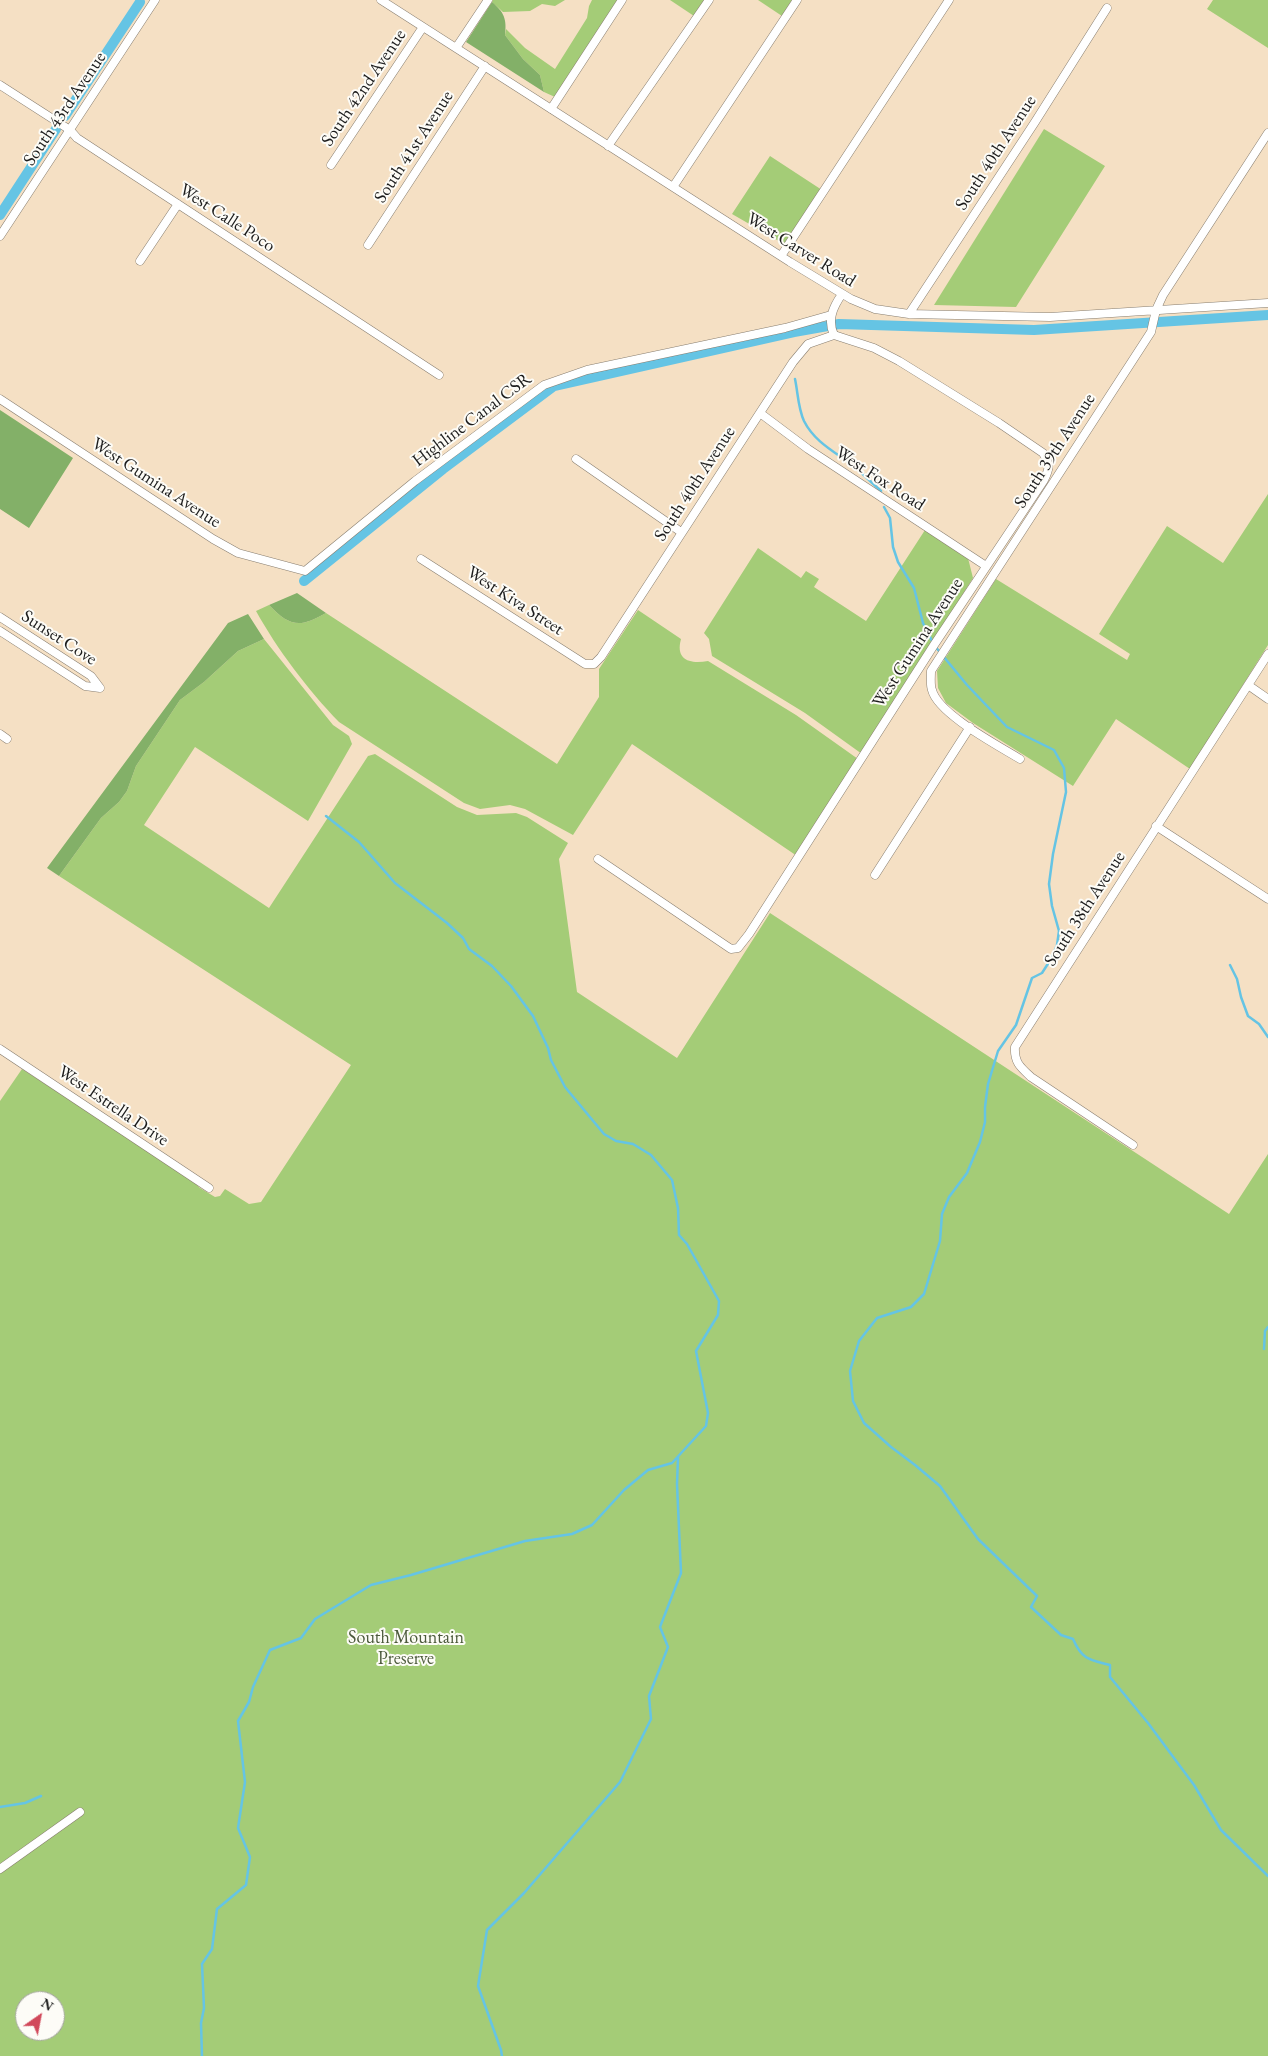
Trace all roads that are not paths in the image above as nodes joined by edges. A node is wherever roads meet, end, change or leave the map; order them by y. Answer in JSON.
{"nodes":[{"id":1,"x":155,"y":0,"type":"edge"},
{"id":2,"x":381,"y":0,"type":"edge"},
{"id":3,"x":488,"y":0,"type":"edge"},
{"id":4,"x":622,"y":0,"type":"edge"},
{"id":5,"x":709,"y":0,"type":"edge"},
{"id":6,"x":797,"y":0,"type":"edge"},
{"id":7,"x":949,"y":0,"type":"edge"},
{"id":8,"x":1107,"y":8,"type":"dead end"},
{"id":9,"x":422,"y":27,"type":"junction"},
{"id":10,"x":456,"y":48,"type":"junction"},
{"id":11,"x":485,"y":66,"type":"junction"},
{"id":12,"x":0,"y":85,"type":"edge"},
{"id":13,"x":551,"y":109,"type":"junction"},
{"id":14,"x":70,"y":130,"type":"junction"},
{"id":15,"x":1268,"y":132,"type":"edge"},
{"id":16,"x":608,"y":146,"type":"junction"},
{"id":17,"x":330,"y":165,"type":"dead end"},
{"id":18,"x":674,"y":187,"type":"junction"},
{"id":19,"x":178,"y":204,"type":"junction"},
{"id":20,"x":0,"y":236,"type":"edge"},
{"id":21,"x":368,"y":245,"type":"dead end"},
{"id":22,"x":781,"y":256,"type":"junction"},
{"id":23,"x":140,"y":261,"type":"dead end"},
{"id":24,"x":842,"y":294,"type":"junction"},
{"id":25,"x":1268,"y":303,"type":"edge"},
{"id":26,"x":910,"y":314,"type":"junction"},
{"id":27,"x":1155,"y":314,"type":"junction"},
{"id":28,"x":831,"y":315,"type":"junction"},
{"id":29,"x":833,"y":332,"type":"junction"},
{"id":30,"x":439,"y":374,"type":"dead end"},
{"id":31,"x":0,"y":399,"type":"edge"},
{"id":32,"x":760,"y":413,"type":"junction"},
{"id":33,"x":576,"y":459,"type":"dead end"},
{"id":34,"x":681,"y":532,"type":"junction"},
{"id":35,"x":421,"y":559,"type":"dead end"},
{"id":36,"x":986,"y":566,"type":"junction"},
{"id":37,"x":305,"y":571,"type":"joint"},
{"id":38,"x":0,"y":617,"type":"edge"},
{"id":39,"x":0,"y":631,"type":"edge"},
{"id":40,"x":1268,"y":654,"type":"edge"},
{"id":41,"x":594,"y":664,"type":"joint"},
{"id":42,"x":1248,"y":685,"type":"junction"},
{"id":43,"x":1268,"y":698,"type":"edge"},
{"id":44,"x":970,"y":727,"type":"junction"},
{"id":45,"x":0,"y":734,"type":"edge"},
{"id":46,"x":7,"y":739,"type":"dead end"},
{"id":47,"x":1020,"y":759,"type":"dead end"},
{"id":48,"x":1156,"y":826,"type":"junction"},
{"id":49,"x":598,"y":859,"type":"dead end"},
{"id":50,"x":875,"y":876,"type":"dead end"},
{"id":51,"x":1268,"y":899,"type":"edge"},
{"id":52,"x":0,"y":1049,"type":"edge"},
{"id":53,"x":1132,"y":1145,"type":"dead end"},
{"id":54,"x":209,"y":1188,"type":"dead end"},
{"id":55,"x":80,"y":1812,"type":"dead end"},
{"id":56,"x":0,"y":1869,"type":"edge"}],
"edges":[{"from":1,"to":14,"type":"street","name":"South 43rd Avenue"},
{"from":2,"to":9,"type":"street","name":"West Carver Road"},
{"from":3,"to":10,"type":"street"},
{"from":4,"to":13,"type":"street"},
{"from":5,"to":16,"type":"street"},
{"from":6,"to":18,"type":"street"},
{"from":7,"to":22,"type":"street"},
{"from":8,"to":26,"type":"street","name":"South 40th Avenue"},
{"from":9,"to":10,"type":"street","name":"West Carver Road"},
{"from":9,"to":17,"type":"street","name":"South 42nd Avenue"},
{"from":10,"to":11,"type":"street","name":"West Carver Road"},
{"from":11,"to":13,"type":"street","name":"West Carver Road"},
{"from":11,"to":21,"type":"street","name":"South 41st Avenue"},
{"from":12,"to":14,"type":"street","name":"West Calle Poco"},
{"from":13,"to":16,"type":"street","name":"West Carver Road"},
{"from":14,"to":19,"type":"street","name":"West Calle Poco"},
{"from":14,"to":20,"type":"street","name":"South 43rd Avenue"},
{"from":15,"to":27,"type":"street","name":"South 39th Avenue"},
{"from":16,"to":18,"type":"street","name":"West Carver Road"},
{"from":18,"to":22,"type":"street","name":"West Carver Road"},
{"from":19,"to":23,"type":"street"},
{"from":19,"to":30,"type":"street","name":"West Calle Poco"},
{"from":22,"to":24,"type":"street","name":"West Carver Road"},
{"from":24,"to":26,"type":"street","name":"West Carver Road"},
{"from":24,"to":28,"type":"street"},
{"from":25,"to":27,"type":"street","name":"West Carver Road"},
{"from":26,"to":27,"type":"street","name":"West Carver Road"},
{"from":27,"to":44,"type":"street","name":"South 39th Avenue"},
{"from":28,"to":29,"type":"street"},
{"from":28,"to":37,"type":"street","name":"Highline Canal CSR"},
{"from":29,"to":32,"type":"street","name":"South 40th Avenue"},
{"from":29,"to":36,"type":"street","name":"West Gumina Avenue"},
{"from":31,"to":37,"type":"street","name":"West Gumina Avenue"},
{"from":32,"to":34,"type":"street","name":"South 40th Avenue"},
{"from":32,"to":36,"type":"street","name":"West Fox Road"},
{"from":33,"to":34,"type":"street"},
{"from":34,"to":41,"type":"street","name":"South 40th Avenue"},
{"from":35,"to":41,"type":"street","name":"West Kiva Street"},
{"from":36,"to":49,"type":"street","name":"West Gumina Avenue"},
{"from":38,"to":39,"type":"street","name":"Sunset Cove"},
{"from":40,"to":42,"type":"street","name":"South 38th Avenue"},
{"from":42,"to":43,"type":"street"},
{"from":42,"to":48,"type":"street","name":"South 38th Avenue"},
{"from":44,"to":47,"type":"street","name":"South 39th Avenue"},
{"from":44,"to":50,"type":"street"},
{"from":45,"to":46,"type":"street"},
{"from":48,"to":51,"type":"street"},
{"from":48,"to":53,"type":"street","name":"South 38th Avenue"},
{"from":52,"to":54,"type":"street","name":"West Estrella Drive"},
{"from":55,"to":56,"type":"street"}]}
